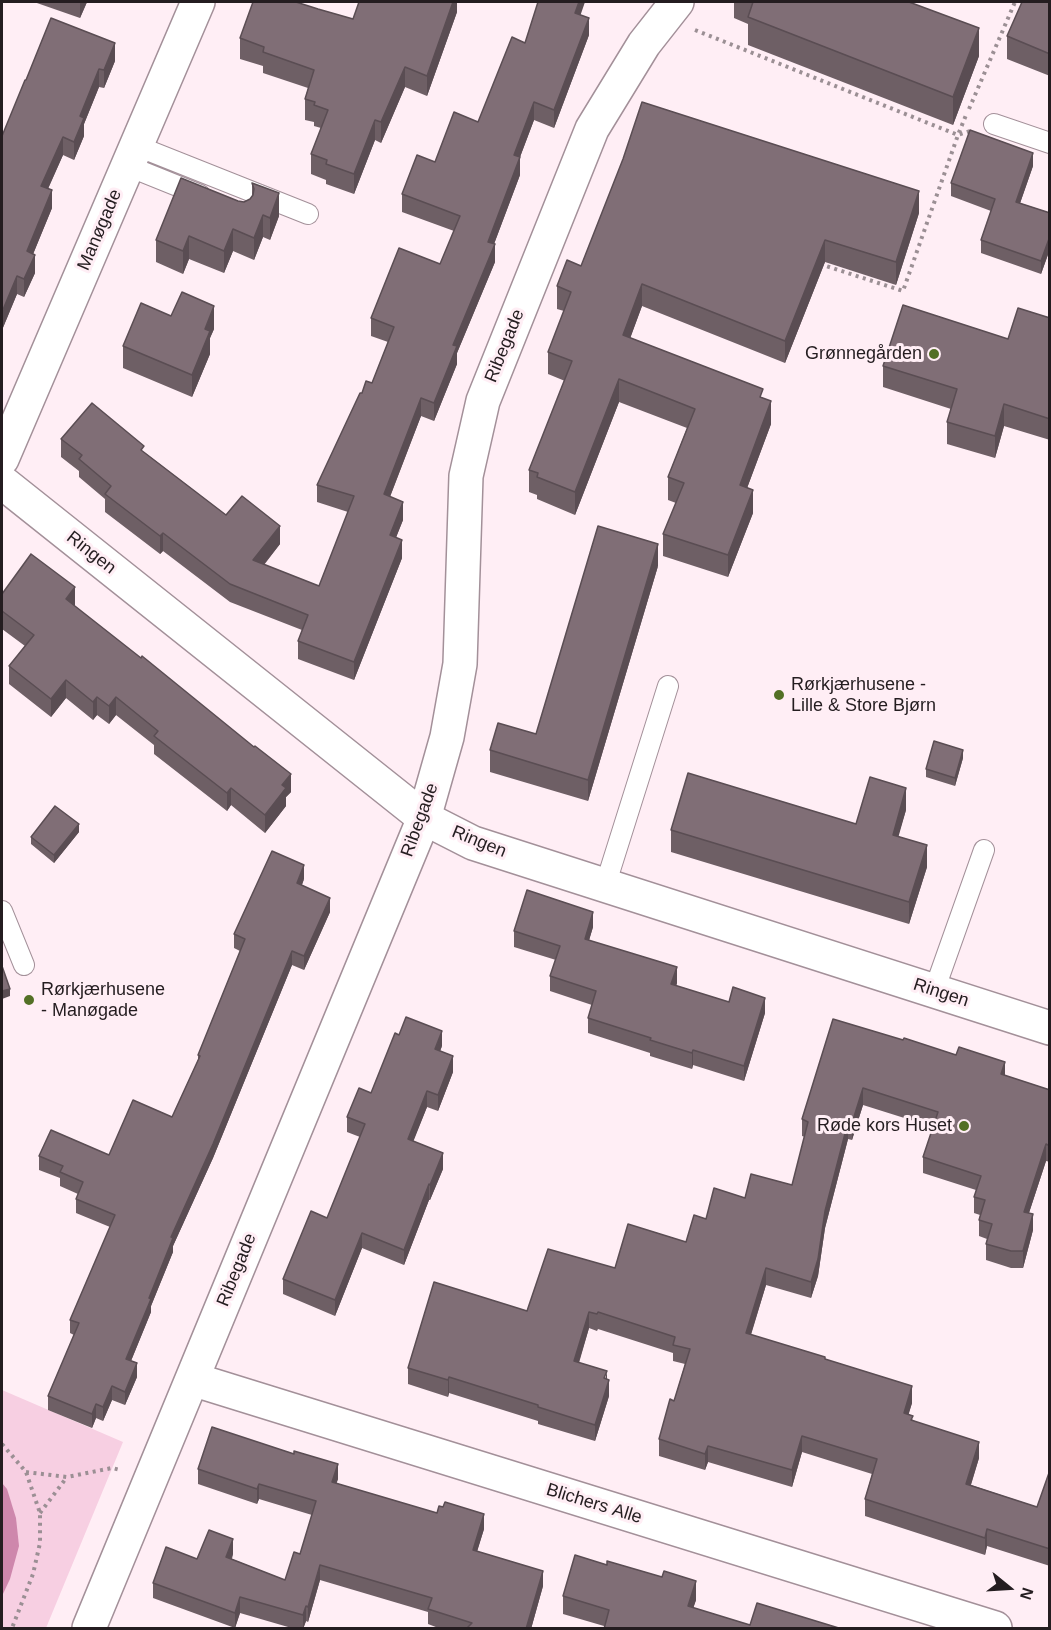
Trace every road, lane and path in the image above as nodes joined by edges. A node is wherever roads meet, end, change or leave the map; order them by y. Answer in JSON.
{"nodes":[{"id":1,"x":198,"y":2,"type":"edge"},
{"id":2,"x":1015,"y":2,"type":"edge"},
{"id":3,"x":671,"y":10,"type":"edge"},
{"id":4,"x":994,"y":123,"type":"joint"},
{"id":5,"x":958,"y":135,"type":"junction"},
{"id":6,"x":1050,"y":143,"type":"edge"},
{"id":7,"x":132,"y":156,"type":"junction"},
{"id":8,"x":221,"y":204,"type":"edge"},
{"id":9,"x":308,"y":214,"type":"dead end"},
{"id":10,"x":815,"y":262,"type":"edge"},
{"id":11,"x":2,"y":459,"type":"edge"},
{"id":12,"x":2,"y":482,"type":"edge"},
{"id":13,"x":668,"y":686,"type":"dead end"},
{"id":14,"x":424,"y":818,"type":"junction"},
{"id":15,"x":984,"y":850,"type":"dead end"},
{"id":16,"x":605,"y":886,"type":"junction"},
{"id":17,"x":2,"y":911,"type":"edge"},
{"id":18,"x":24,"y":965,"type":"dead end"},
{"id":19,"x":934,"y":991,"type":"junction"},
{"id":20,"x":1050,"y":1028,"type":"edge"},
{"id":21,"x":192,"y":1379,"type":"junction"},
{"id":22,"x":2,"y":1444,"type":"edge"},
{"id":23,"x":26,"y":1472,"type":"junction"},
{"id":24,"x":67,"y":1477,"type":"junction"},
{"id":25,"x":150,"y":1481,"type":"junction"},
{"id":26,"x":40,"y":1513,"type":"junction"},
{"id":27,"x":936,"y":1620,"type":"edge"},
{"id":28,"x":12,"y":1629,"type":"edge"},
{"id":29,"x":89,"y":1629,"type":"edge"},
{"id":30,"x":995,"y":1629,"type":"edge"}],
"edges":[{"from":1,"to":7,"type":"street","name":"Manøgade"},
{"from":2,"to":5,"type":"path"},
{"from":3,"to":5,"type":"path"},
{"from":3,"to":14,"type":"street","name":"Ribegade"},
{"from":4,"to":5,"type":"path"},
{"from":4,"to":6,"type":"lane"},
{"from":5,"to":10,"type":"path"},
{"from":7,"to":8,"type":"lane"},
{"from":7,"to":9,"type":"lane"},
{"from":7,"to":11,"type":"street","name":"Manøgade"},
{"from":12,"to":14,"type":"street","name":"Ringen"},
{"from":13,"to":16,"type":"lane"},
{"from":14,"to":16,"type":"street","name":"Ringen"},
{"from":14,"to":21,"type":"street","name":"Ribegade"},
{"from":15,"to":19,"type":"lane"},
{"from":16,"to":19,"type":"street","name":"Ringen"},
{"from":17,"to":18,"type":"lane"},
{"from":19,"to":20,"type":"street","name":"Ringen"},
{"from":21,"to":25,"type":"street","name":"Ribegade"},
{"from":21,"to":27,"type":"street","name":"Blichers Alle"},
{"from":22,"to":23,"type":"path"},
{"from":23,"to":24,"type":"path"},
{"from":23,"to":26,"type":"path"},
{"from":24,"to":25,"type":"path"},
{"from":24,"to":26,"type":"path"},
{"from":25,"to":29,"type":"street","name":"Ribegade"},
{"from":26,"to":28,"type":"path"},
{"from":27,"to":30,"type":"street","name":"Blichers Alle"}]}
